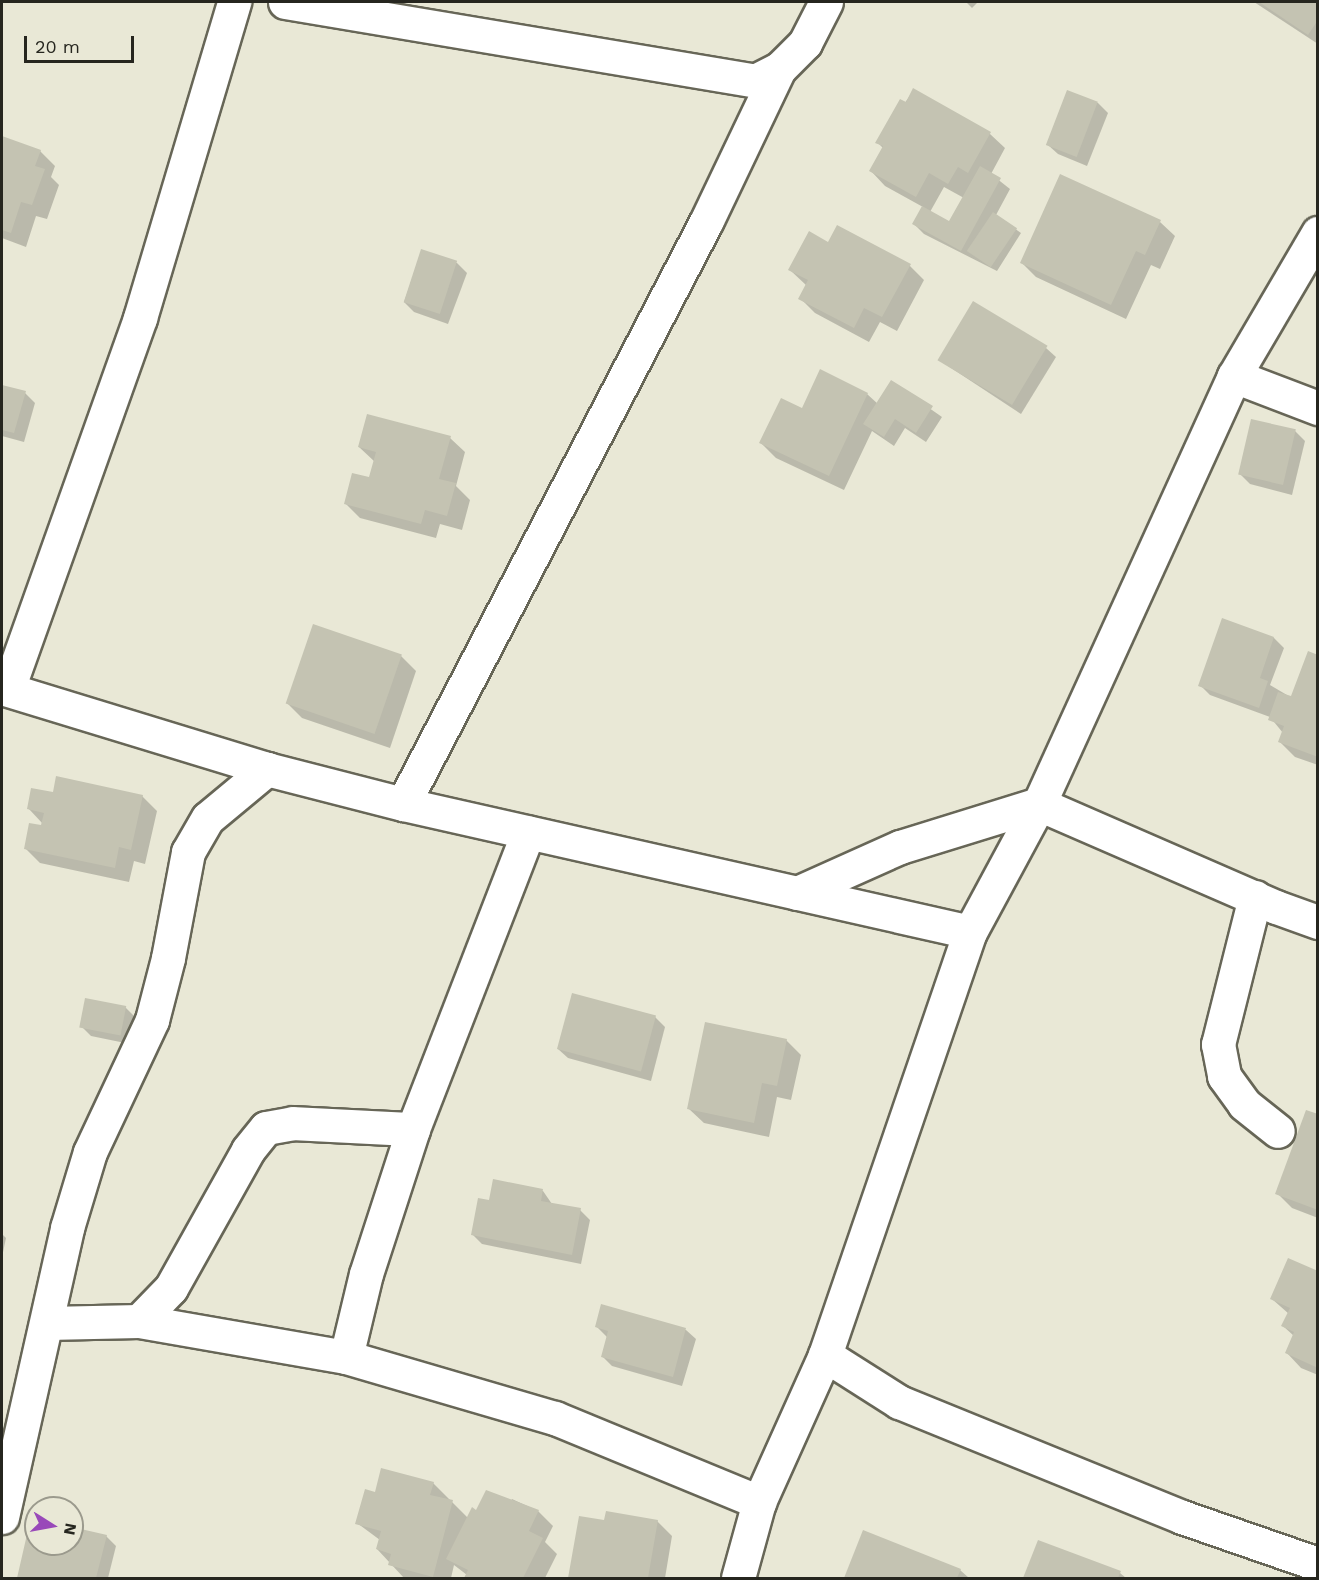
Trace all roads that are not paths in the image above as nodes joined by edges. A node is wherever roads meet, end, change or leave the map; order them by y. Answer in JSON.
{"nodes":[{"id":1,"x":234,"y":2,"type":"edge"},
{"id":2,"x":285,"y":2,"type":"edge"},
{"id":3,"x":826,"y":2,"type":"edge"},
{"id":4,"x":779,"y":69,"type":"junction"},
{"id":5,"x":1317,"y":233,"type":"edge"},
{"id":6,"x":1234,"y":376,"type":"junction"},
{"id":7,"x":1317,"y":408,"type":"edge"},
{"id":8,"x":5,"y":689,"type":"edge"},
{"id":9,"x":267,"y":769,"type":"junction"},
{"id":10,"x":403,"y":804,"type":"junction"},
{"id":11,"x":1039,"y":804,"type":"junction"},
{"id":12,"x":528,"y":832,"type":"junction"},
{"id":13,"x":797,"y":893,"type":"junction"},
{"id":14,"x":1255,"y":897,"type":"junction"},
{"id":15,"x":1317,"y":921,"type":"edge"},
{"id":16,"x":970,"y":932,"type":"junction"},
{"id":17,"x":413,"y":1129,"type":"junction"},
{"id":18,"x":1278,"y":1131,"type":"dead end"},
{"id":19,"x":139,"y":1321,"type":"junction"},
{"id":20,"x":47,"y":1323,"type":"junction"},
{"id":21,"x":825,"y":1355,"type":"junction"},
{"id":22,"x":346,"y":1357,"type":"junction"},
{"id":23,"x":759,"y":1502,"type":"junction"},
{"id":24,"x":2,"y":1517,"type":"edge"},
{"id":25,"x":1317,"y":1564,"type":"edge"},
{"id":26,"x":738,"y":1578,"type":"edge"}],
"edges":[{"from":1,"to":8,"type":"street"},
{"from":2,"to":4,"type":"street"},
{"from":3,"to":4,"type":"street"},
{"from":4,"to":10,"type":"street"},
{"from":5,"to":6,"type":"street"},
{"from":6,"to":7,"type":"street"},
{"from":6,"to":11,"type":"street"},
{"from":8,"to":9,"type":"street"},
{"from":9,"to":10,"type":"street"},
{"from":9,"to":20,"type":"street"},
{"from":10,"to":12,"type":"street"},
{"from":11,"to":13,"type":"street"},
{"from":11,"to":14,"type":"street"},
{"from":11,"to":16,"type":"street"},
{"from":12,"to":13,"type":"street"},
{"from":12,"to":17,"type":"street"},
{"from":13,"to":16,"type":"street"},
{"from":14,"to":15,"type":"street"},
{"from":14,"to":18,"type":"street"},
{"from":16,"to":21,"type":"street"},
{"from":17,"to":19,"type":"street"},
{"from":17,"to":22,"type":"street"},
{"from":19,"to":20,"type":"street"},
{"from":19,"to":22,"type":"street"},
{"from":20,"to":24,"type":"street"},
{"from":21,"to":23,"type":"street"},
{"from":21,"to":25,"type":"street"},
{"from":22,"to":23,"type":"street"},
{"from":23,"to":26,"type":"street"}]}
